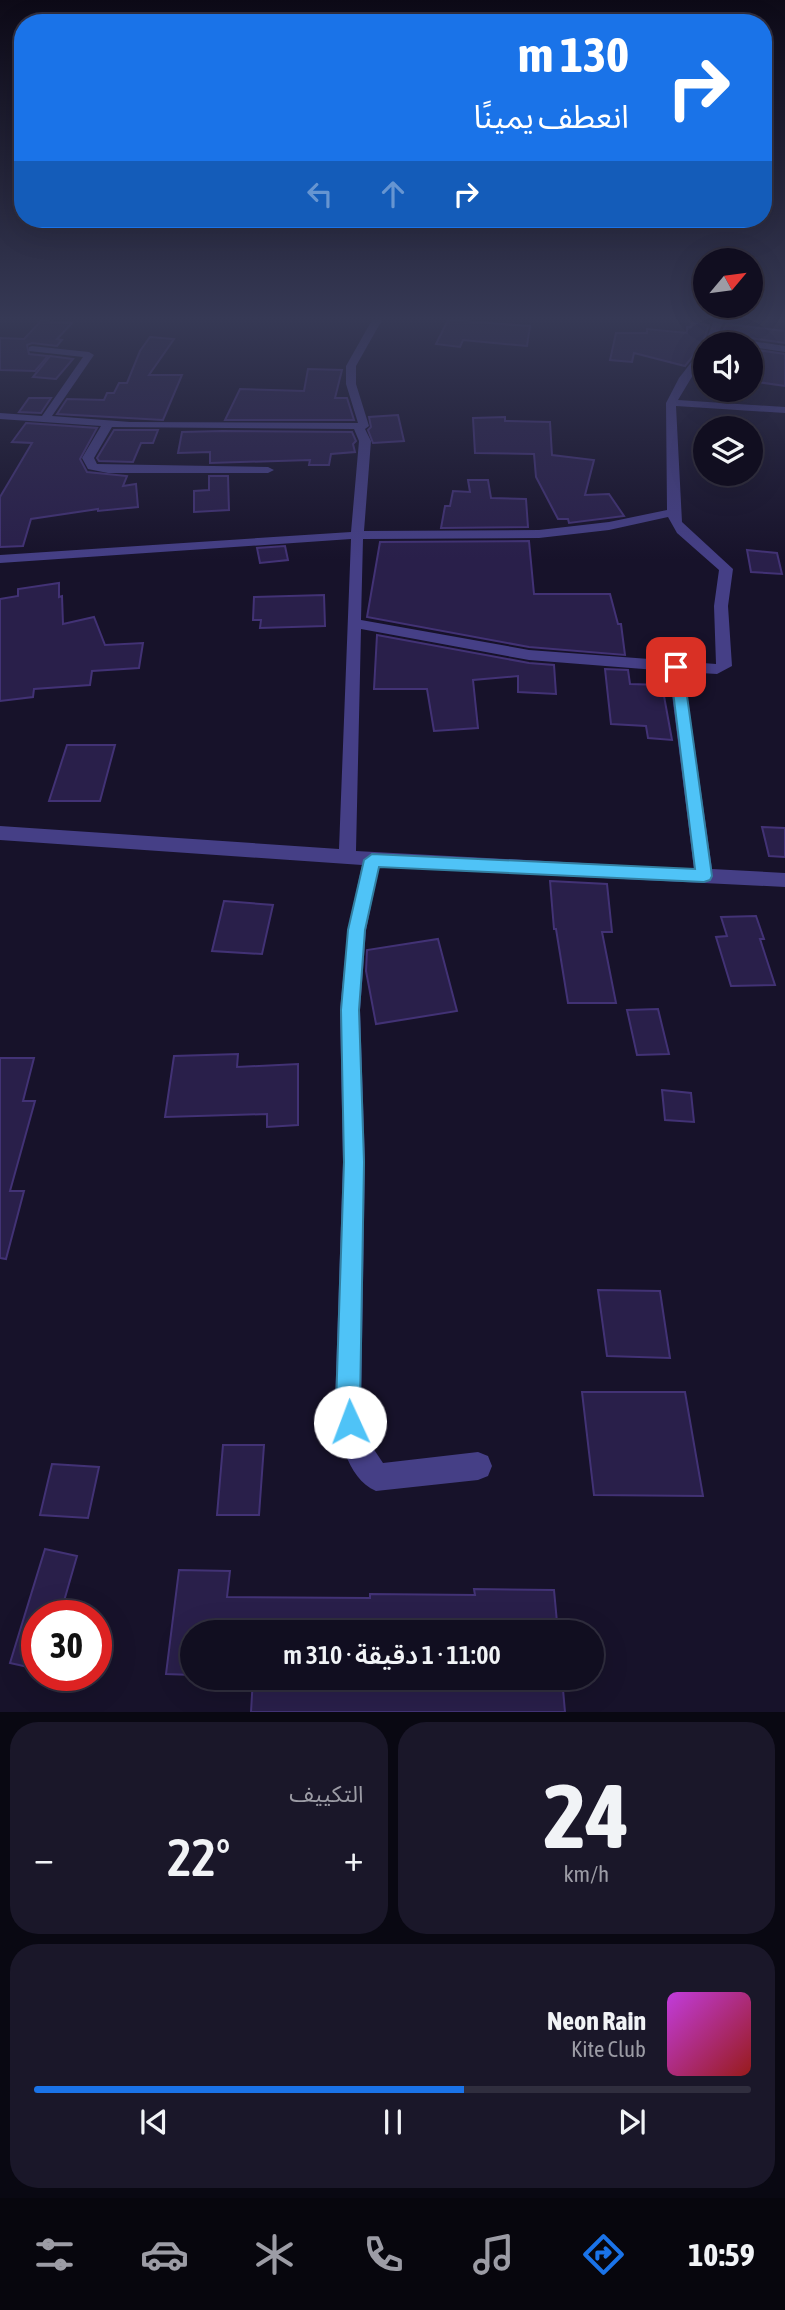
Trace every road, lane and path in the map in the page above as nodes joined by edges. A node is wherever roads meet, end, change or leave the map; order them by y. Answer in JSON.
{"nodes":[{"id":1,"x":58,"y":400,"type":"edge"},
{"id":2,"x":356,"y":400,"type":"edge"},
{"id":3,"x":673,"y":400,"type":"edge"},
{"id":4,"x":671,"y":403,"type":"junction"},
{"id":5,"x":785,"y":410,"type":"edge"},
{"id":6,"x":0,"y":416,"type":"edge"},
{"id":7,"x":45,"y":419,"type":"junction"},
{"id":8,"x":108,"y":424,"type":"junction"},
{"id":9,"x":364,"y":426,"type":"junction"},
{"id":10,"x":268,"y":470,"type":"dead end"},
{"id":11,"x":670,"y":513,"type":"junction"},
{"id":12,"x":357,"y":535,"type":"junction"},
{"id":13,"x":0,"y":559,"type":"edge"},
{"id":14,"x":354,"y":623,"type":"junction"},
{"id":15,"x":676,"y":667,"type":"junction"},
{"id":16,"x":0,"y":832,"type":"edge"},
{"id":17,"x":347,"y":856,"type":"junction"},
{"id":18,"x":372,"y":860,"type":"junction"},
{"id":19,"x":704,"y":876,"type":"junction"},
{"id":20,"x":785,"y":880,"type":"edge"},
{"id":21,"x":478,"y":1466,"type":"dead end"}],
"edges":[{"from":1,"to":7,"type":"street"},
{"from":2,"to":9,"type":"street"},
{"from":3,"to":4,"type":"street"},
{"from":4,"to":5,"type":"street"},
{"from":4,"to":11,"type":"street"},
{"from":6,"to":7,"type":"street"},
{"from":7,"to":8,"type":"street"},
{"from":8,"to":9,"type":"street"},
{"from":8,"to":10,"type":"street"},
{"from":9,"to":12,"type":"street"},
{"from":11,"to":12,"type":"street"},
{"from":11,"to":15,"type":"street"},
{"from":12,"to":13,"type":"street"},
{"from":12,"to":14,"type":"street"},
{"from":14,"to":15,"type":"street"},
{"from":14,"to":17,"type":"street"},
{"from":15,"to":19,"type":"street"},
{"from":16,"to":17,"type":"street"},
{"from":17,"to":18,"type":"street"},
{"from":18,"to":19,"type":"street"},
{"from":18,"to":21,"type":"street"},
{"from":19,"to":20,"type":"street"}]}
